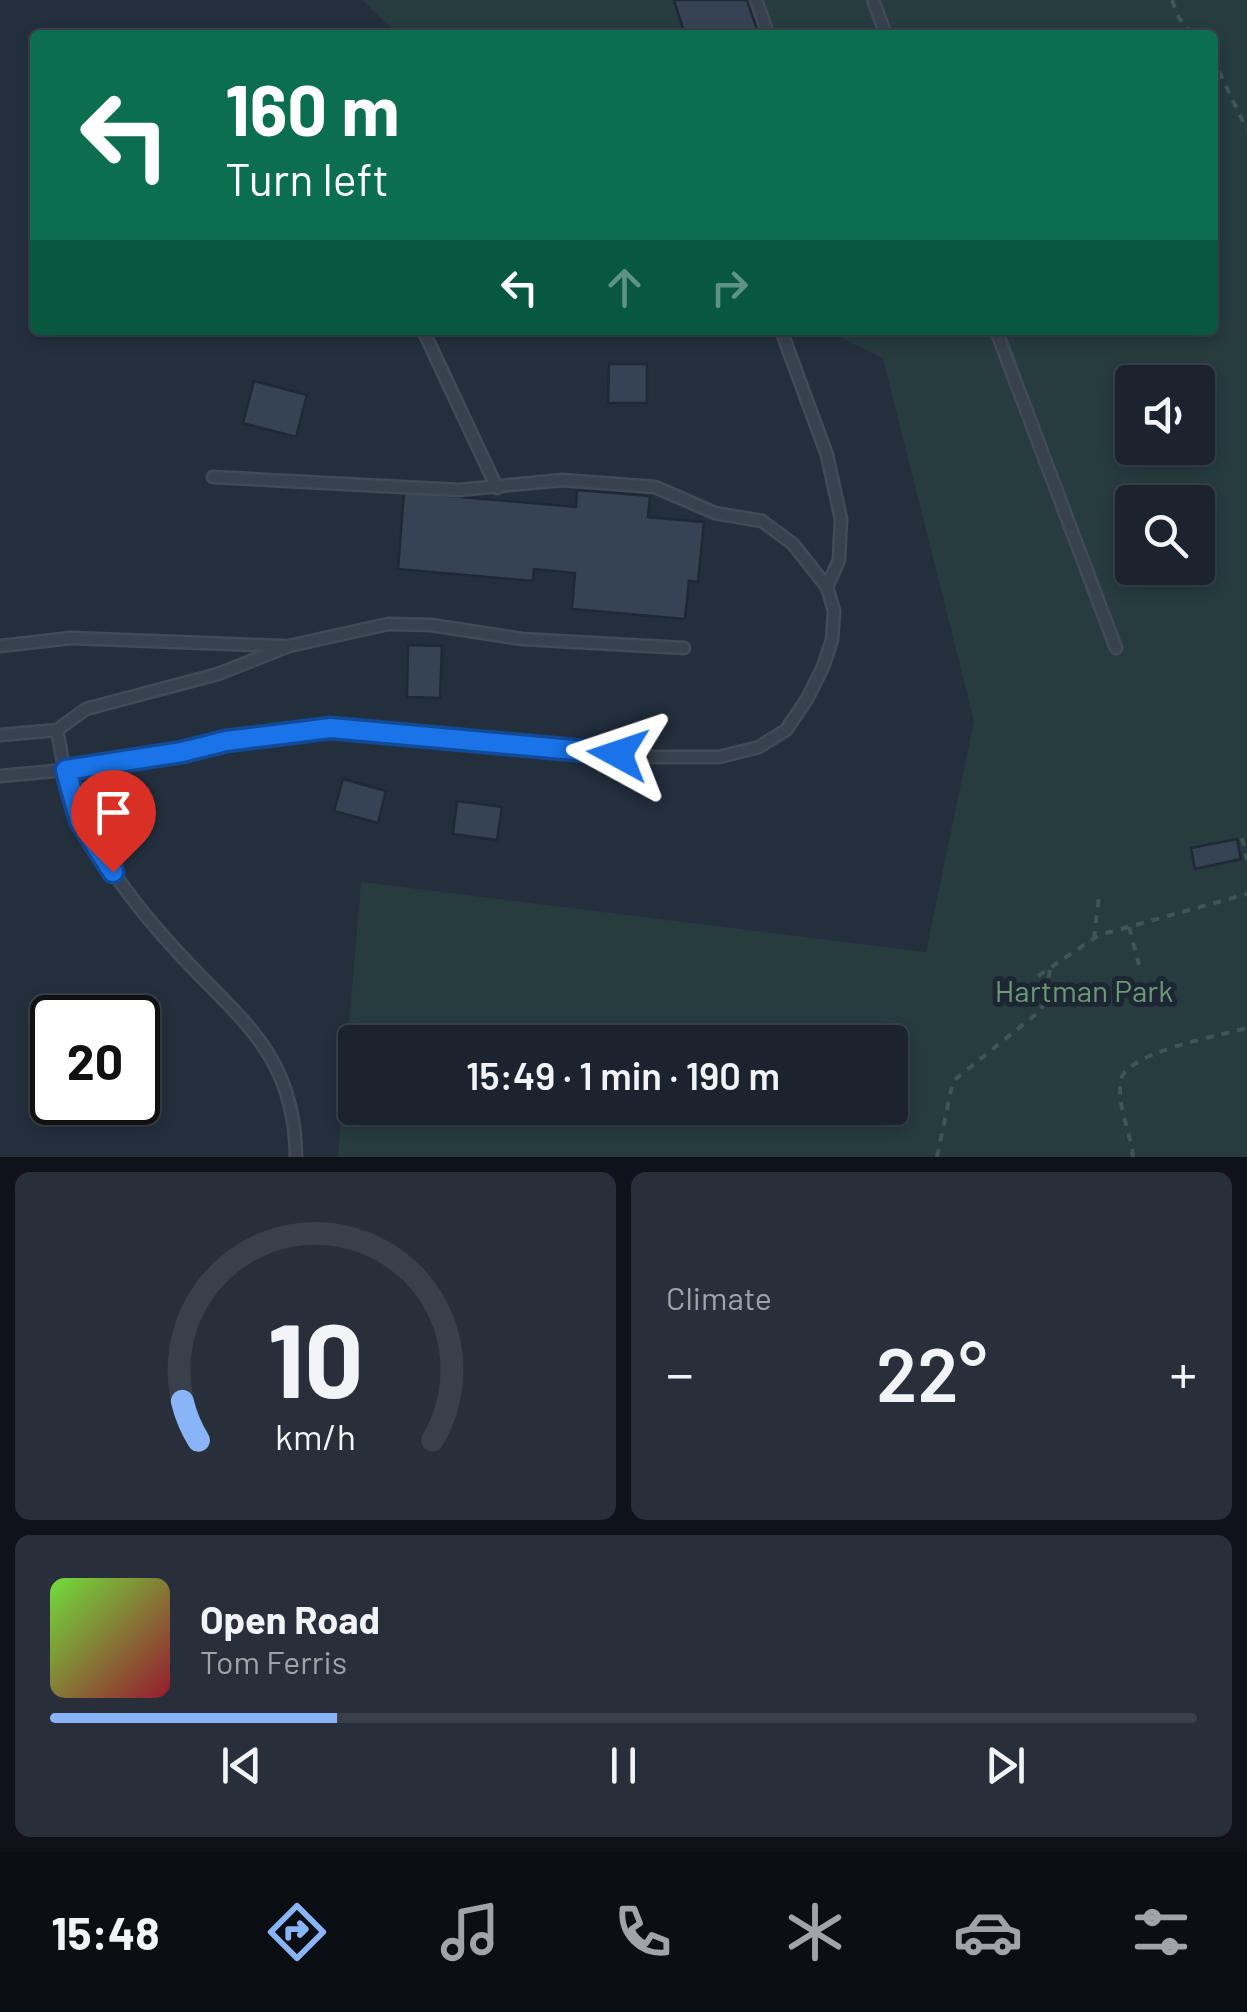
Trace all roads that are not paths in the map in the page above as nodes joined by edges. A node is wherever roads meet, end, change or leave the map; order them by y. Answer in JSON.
{"nodes":[{"id":1,"x":756,"y":0,"type":"edge"},
{"id":2,"x":873,"y":0,"type":"edge"},
{"id":3,"x":766,"y":28,"type":"dead end"},
{"id":4,"x":884,"y":30,"type":"edge"},
{"id":5,"x":425,"y":335,"type":"edge"},
{"id":6,"x":783,"y":335,"type":"edge"},
{"id":7,"x":998,"y":335,"type":"edge"},
{"id":8,"x":213,"y":477,"type":"dead end"},
{"id":9,"x":497,"y":488,"type":"junction"},
{"id":10,"x":827,"y":588,"type":"junction"},
{"id":11,"x":0,"y":646,"type":"edge"},
{"id":12,"x":289,"y":646,"type":"junction"},
{"id":13,"x":684,"y":648,"type":"dead end"},
{"id":14,"x":1116,"y":648,"type":"dead end"},
{"id":15,"x":57,"y":730,"type":"junction"},
{"id":16,"x":0,"y":735,"type":"edge"},
{"id":17,"x":66,"y":770,"type":"junction"},
{"id":18,"x":0,"y":776,"type":"edge"},
{"id":19,"x":296,"y":1157,"type":"edge"}],
"edges":[{"from":1,"to":3,"type":"lane"},
{"from":2,"to":4,"type":"lane"},
{"from":5,"to":9,"type":"lane"},
{"from":6,"to":10,"type":"lane"},
{"from":7,"to":14,"type":"lane"},
{"from":8,"to":9,"type":"lane"},
{"from":9,"to":10,"type":"lane"},
{"from":10,"to":17,"type":"lane"},
{"from":11,"to":12,"type":"lane"},
{"from":12,"to":13,"type":"lane"},
{"from":12,"to":15,"type":"lane"},
{"from":15,"to":16,"type":"lane"},
{"from":15,"to":17,"type":"lane"},
{"from":17,"to":18,"type":"lane"},
{"from":17,"to":19,"type":"lane"}]}
